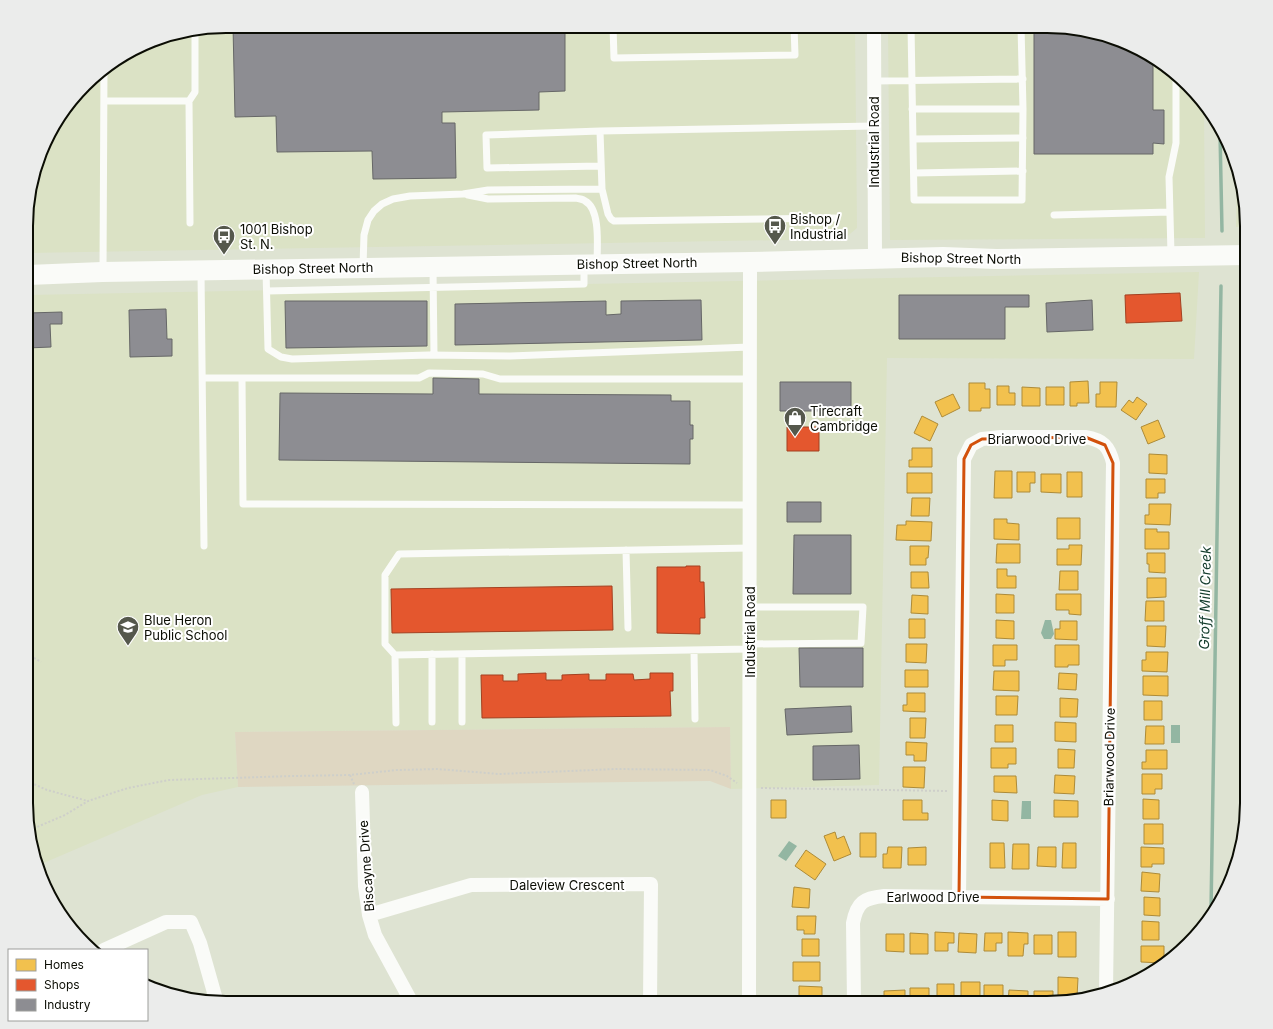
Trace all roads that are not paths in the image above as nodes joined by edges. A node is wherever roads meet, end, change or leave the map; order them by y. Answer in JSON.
{"nodes":[{"id":1,"x":612,"y":33,"type":"edge"},
{"id":2,"x":794,"y":33,"type":"edge"},
{"id":3,"x":874,"y":33,"type":"edge"},
{"id":4,"x":911,"y":33,"type":"edge"},
{"id":5,"x":1021,"y":33,"type":"edge"},
{"id":6,"x":195,"y":36,"type":"edge"},
{"id":7,"x":104,"y":77,"type":"edge"},
{"id":8,"x":1023,"y":79,"type":"junction"},
{"id":9,"x":912,"y":80,"type":"junction"},
{"id":10,"x":874,"y":81,"type":"junction"},
{"id":11,"x":1176,"y":83,"type":"edge"},
{"id":12,"x":104,"y":101,"type":"junction"},
{"id":13,"x":189,"y":101,"type":"junction"},
{"id":14,"x":912,"y":109,"type":"junction"},
{"id":15,"x":1023,"y":109,"type":"junction"},
{"id":16,"x":874,"y":126,"type":"junction"},
{"id":17,"x":600,"y":131,"type":"junction"},
{"id":18,"x":1023,"y":138,"type":"junction"},
{"id":19,"x":913,"y":139,"type":"junction"},
{"id":20,"x":600,"y":166,"type":"junction"},
{"id":21,"x":1022,"y":171,"type":"junction"},
{"id":22,"x":914,"y":173,"type":"junction"},
{"id":23,"x":602,"y":189,"type":"junction"},
{"id":24,"x":464,"y":194,"type":"junction"},
{"id":25,"x":1170,"y":212,"type":"junction"},
{"id":26,"x":1054,"y":216,"type":"dead end"},
{"id":27,"x":835,"y":218,"type":"dead end"},
{"id":28,"x":190,"y":223,"type":"dead end"},
{"id":29,"x":1240,"y":255,"type":"edge"},
{"id":30,"x":1171,"y":257,"type":"junction"},
{"id":31,"x":875,"y":258,"type":"junction"},
{"id":32,"x":750,"y":262,"type":"junction"},
{"id":33,"x":590,"y":264,"type":"junction"},
{"id":34,"x":433,"y":267,"type":"junction"},
{"id":35,"x":363,"y":268,"type":"junction"},
{"id":36,"x":266,"y":269,"type":"junction"},
{"id":37,"x":201,"y":270,"type":"junction"},
{"id":38,"x":102,"y":272,"type":"junction"},
{"id":39,"x":33,"y":275,"type":"edge"},
{"id":40,"x":434,"y":287,"type":"junction"},
{"id":41,"x":266,"y":291,"type":"junction"},
{"id":42,"x":750,"y":347,"type":"junction"},
{"id":43,"x":434,"y":355,"type":"junction"},
{"id":44,"x":203,"y":378,"type":"junction"},
{"id":45,"x":242,"y":378,"type":"junction"},
{"id":46,"x":750,"y":379,"type":"junction"},
{"id":47,"x":750,"y":505,"type":"junction"},
{"id":48,"x":204,"y":546,"type":"dead end"},
{"id":49,"x":750,"y":548,"type":"junction"},
{"id":50,"x":626,"y":550,"type":"junction"},
{"id":51,"x":750,"y":607,"type":"junction"},
{"id":52,"x":628,"y":628,"type":"dead end"},
{"id":53,"x":750,"y":647,"type":"junction"},
{"id":54,"x":694,"y":650,"type":"junction"},
{"id":55,"x":395,"y":654,"type":"junction"},
{"id":56,"x":432,"y":654,"type":"junction"},
{"id":57,"x":462,"y":654,"type":"junction"},
{"id":58,"x":696,"y":719,"type":"dead end"},
{"id":59,"x":432,"y":722,"type":"dead end"},
{"id":60,"x":462,"y":722,"type":"dead end"},
{"id":61,"x":396,"y":723,"type":"dead end"},
{"id":62,"x":362,"y":792,"type":"dead end"},
{"id":63,"x":959,"y":897,"type":"junction"},
{"id":64,"x":1108,"y":899,"type":"junction"},
{"id":65,"x":369,"y":915,"type":"junction"},
{"id":66,"x":106,"y":949,"type":"edge"},
{"id":67,"x":1106,"y":987,"type":"edge"},
{"id":68,"x":215,"y":996,"type":"edge"},
{"id":69,"x":408,"y":996,"type":"edge"},
{"id":70,"x":650,"y":996,"type":"edge"},
{"id":71,"x":749,"y":996,"type":"edge"},
{"id":72,"x":854,"y":996,"type":"edge"}],
"edges":[{"from":1,"to":2,"type":"lane"},
{"from":3,"to":10,"type":"street","name":"Industrial Road"},
{"from":4,"to":9,"type":"lane"},
{"from":5,"to":8,"type":"lane"},
{"from":6,"to":13,"type":"lane"},
{"from":7,"to":12,"type":"lane"},
{"from":8,"to":9,"type":"lane"},
{"from":8,"to":15,"type":"lane"},
{"from":9,"to":10,"type":"lane"},
{"from":9,"to":14,"type":"lane"},
{"from":10,"to":16,"type":"street","name":"Industrial Road"},
{"from":11,"to":25,"type":"lane"},
{"from":12,"to":13,"type":"lane"},
{"from":12,"to":38,"type":"lane"},
{"from":13,"to":28,"type":"lane"},
{"from":14,"to":15,"type":"lane"},
{"from":14,"to":19,"type":"lane"},
{"from":15,"to":18,"type":"lane"},
{"from":16,"to":17,"type":"lane"},
{"from":16,"to":31,"type":"street","name":"Industrial Road"},
{"from":17,"to":20,"type":"lane"},
{"from":17,"to":20,"type":"lane"},
{"from":18,"to":19,"type":"lane"},
{"from":18,"to":21,"type":"lane"},
{"from":19,"to":22,"type":"lane"},
{"from":20,"to":23,"type":"lane"},
{"from":21,"to":22,"type":"lane"},
{"from":21,"to":22,"type":"lane"},
{"from":23,"to":24,"type":"lane"},
{"from":23,"to":27,"type":"lane"},
{"from":24,"to":33,"type":"lane"},
{"from":24,"to":35,"type":"lane"},
{"from":25,"to":26,"type":"lane"},
{"from":25,"to":30,"type":"lane"},
{"from":29,"to":30,"type":"main road","name":"Bishop Street North"},
{"from":30,"to":31,"type":"main road","name":"Bishop Street North"},
{"from":31,"to":32,"type":"main road","name":"Bishop Street North"},
{"from":32,"to":33,"type":"main road","name":"Bishop Street North"},
{"from":32,"to":42,"type":"street","name":"Industrial Road"},
{"from":33,"to":34,"type":"main road","name":"Bishop Street North"},
{"from":33,"to":40,"type":"lane"},
{"from":34,"to":35,"type":"main road","name":"Bishop Street North"},
{"from":34,"to":40,"type":"lane"},
{"from":35,"to":36,"type":"main road","name":"Bishop Street North"},
{"from":36,"to":37,"type":"main road","name":"Bishop Street North"},
{"from":36,"to":41,"type":"lane"},
{"from":37,"to":38,"type":"main road","name":"Bishop Street North"},
{"from":37,"to":44,"type":"lane"},
{"from":38,"to":39,"type":"main road","name":"Bishop Street North"},
{"from":40,"to":41,"type":"lane"},
{"from":40,"to":43,"type":"lane"},
{"from":41,"to":43,"type":"lane"},
{"from":42,"to":43,"type":"lane"},
{"from":42,"to":46,"type":"street","name":"Industrial Road"},
{"from":44,"to":45,"type":"lane"},
{"from":44,"to":48,"type":"lane"},
{"from":45,"to":46,"type":"lane"},
{"from":45,"to":47,"type":"lane"},
{"from":46,"to":47,"type":"street","name":"Industrial Road"},
{"from":47,"to":49,"type":"street","name":"Industrial Road"},
{"from":49,"to":50,"type":"lane"},
{"from":49,"to":51,"type":"street","name":"Industrial Road"},
{"from":50,"to":52,"type":"lane"},
{"from":50,"to":55,"type":"lane"},
{"from":51,"to":53,"type":"street","name":"Industrial Road"},
{"from":51,"to":53,"type":"lane"},
{"from":53,"to":54,"type":"lane"},
{"from":53,"to":71,"type":"street","name":"Industrial Road"},
{"from":54,"to":57,"type":"lane"},
{"from":54,"to":58,"type":"lane"},
{"from":55,"to":56,"type":"lane"},
{"from":55,"to":61,"type":"lane"},
{"from":56,"to":57,"type":"lane"},
{"from":56,"to":59,"type":"lane"},
{"from":57,"to":60,"type":"lane"},
{"from":62,"to":65,"type":"street","name":"Biscayne Drive"},
{"from":63,"to":64,"type":"street","name":"Earlwood Drive"},
{"from":63,"to":64,"type":"street","name":"Briarwood Drive"},
{"from":63,"to":72,"type":"street","name":"Earlwood Drive"},
{"from":64,"to":67,"type":"street","name":"Briarwood Drive"},
{"from":65,"to":69,"type":"street","name":"Biscayne Drive"},
{"from":65,"to":70,"type":"street","name":"Daleview Crescent"},
{"from":66,"to":68,"type":"street"}]}
